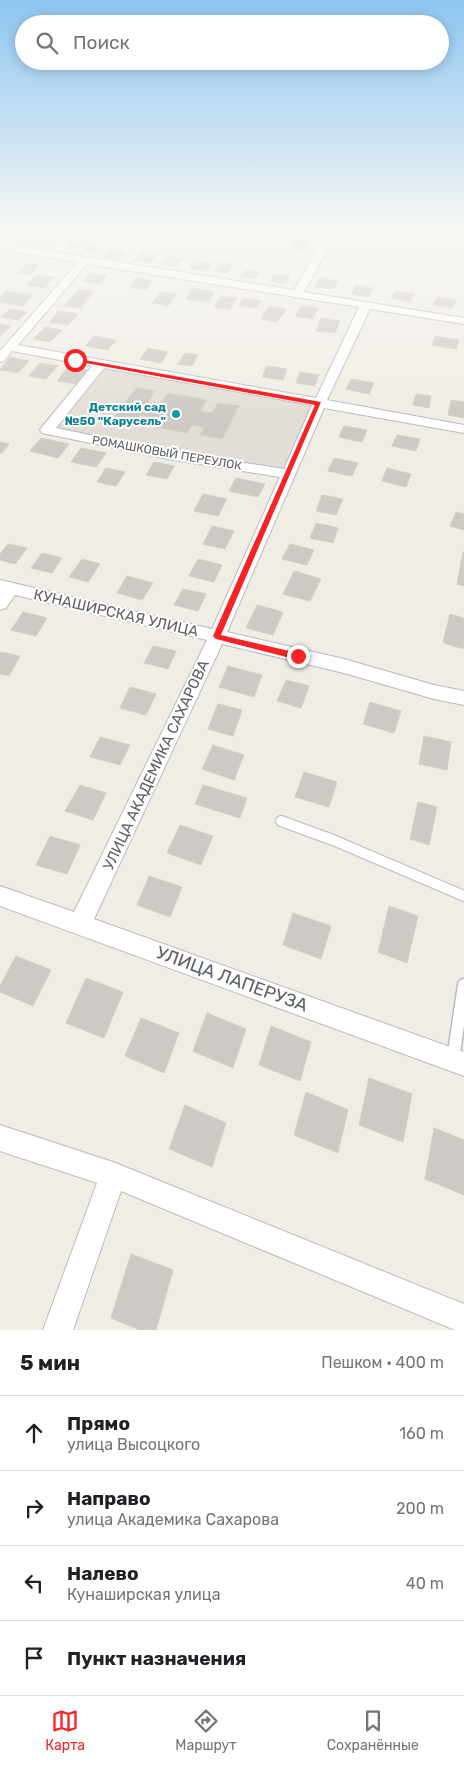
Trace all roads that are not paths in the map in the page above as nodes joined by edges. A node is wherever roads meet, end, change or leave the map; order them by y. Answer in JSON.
{"nodes":[{"id":1,"x":56,"y":293,"type":"edge"},
{"id":2,"x":285,"y":293,"type":"edge"},
{"id":3,"x":297,"y":295,"type":"joint"},
{"id":4,"x":366,"y":305,"type":"junction"},
{"id":5,"x":464,"y":321,"type":"edge"},
{"id":6,"x":10,"y":347,"type":"junction"},
{"id":7,"x":0,"y":358,"type":"edge"},
{"id":8,"x":100,"y":364,"type":"junction"},
{"id":9,"x":319,"y":404,"type":"junction"},
{"id":10,"x":464,"y":430,"type":"edge"},
{"id":11,"x":288,"y":474,"type":"junction"},
{"id":12,"x":5,"y":588,"type":"edge"},
{"id":13,"x":0,"y":604,"type":"edge"},
{"id":14,"x":216,"y":636,"type":"junction"},
{"id":15,"x":464,"y":698,"type":"edge"},
{"id":16,"x":281,"y":821,"type":"dead end"},
{"id":17,"x":0,"y":896,"type":"edge"},
{"id":18,"x":464,"y":896,"type":"edge"},
{"id":19,"x":80,"y":924,"type":"junction"},
{"id":20,"x":464,"y":985,"type":"edge"},
{"id":21,"x":458,"y":1061,"type":"edge"},
{"id":22,"x":0,"y":1138,"type":"edge"},
{"id":23,"x":113,"y":1175,"type":"junction"},
{"id":24,"x":464,"y":1319,"type":"edge"},
{"id":25,"x":58,"y":1330,"type":"edge"}],
"edges":[{"from":1,"to":6,"type":"street"},
{"from":2,"to":3,"type":"street"},
{"from":3,"to":4,"type":"street"},
{"from":4,"to":5,"type":"street"},
{"from":4,"to":9,"type":"street","name":"УЛИЦА АКАДЕМИКА САХАРОВА"},
{"from":6,"to":7,"type":"street"},
{"from":6,"to":8,"type":"street"},
{"from":8,"to":9,"type":"street"},
{"from":8,"to":11,"type":"street","name":"РОМАШКОВЫЙ ПЕРЕУЛОК"},
{"from":9,"to":10,"type":"street"},
{"from":9,"to":11,"type":"street","name":"УЛИЦА АКАДЕМИКА САХАРОВА"},
{"from":11,"to":14,"type":"street","name":"УЛИЦА АКАДЕМИКА САХАРОВА"},
{"from":12,"to":13,"type":"street"},
{"from":12,"to":14,"type":"street","name":"КУНАШИРСКАЯ УЛИЦА"},
{"from":14,"to":15,"type":"street","name":"КУНАШИРСКАЯ УЛИЦА"},
{"from":14,"to":19,"type":"street","name":"УЛИЦА АКАДЕМИКА САХАРОВА"},
{"from":16,"to":18,"type":"lane"},
{"from":17,"to":19,"type":"street","name":"УЛИЦА ЛАПЕРУЗА"},
{"from":19,"to":21,"type":"street","name":"УЛИЦА ЛАПЕРУЗА"},
{"from":20,"to":21,"type":"lane"},
{"from":22,"to":23,"type":"street"},
{"from":23,"to":24,"type":"street"},
{"from":23,"to":25,"type":"street"}]}
